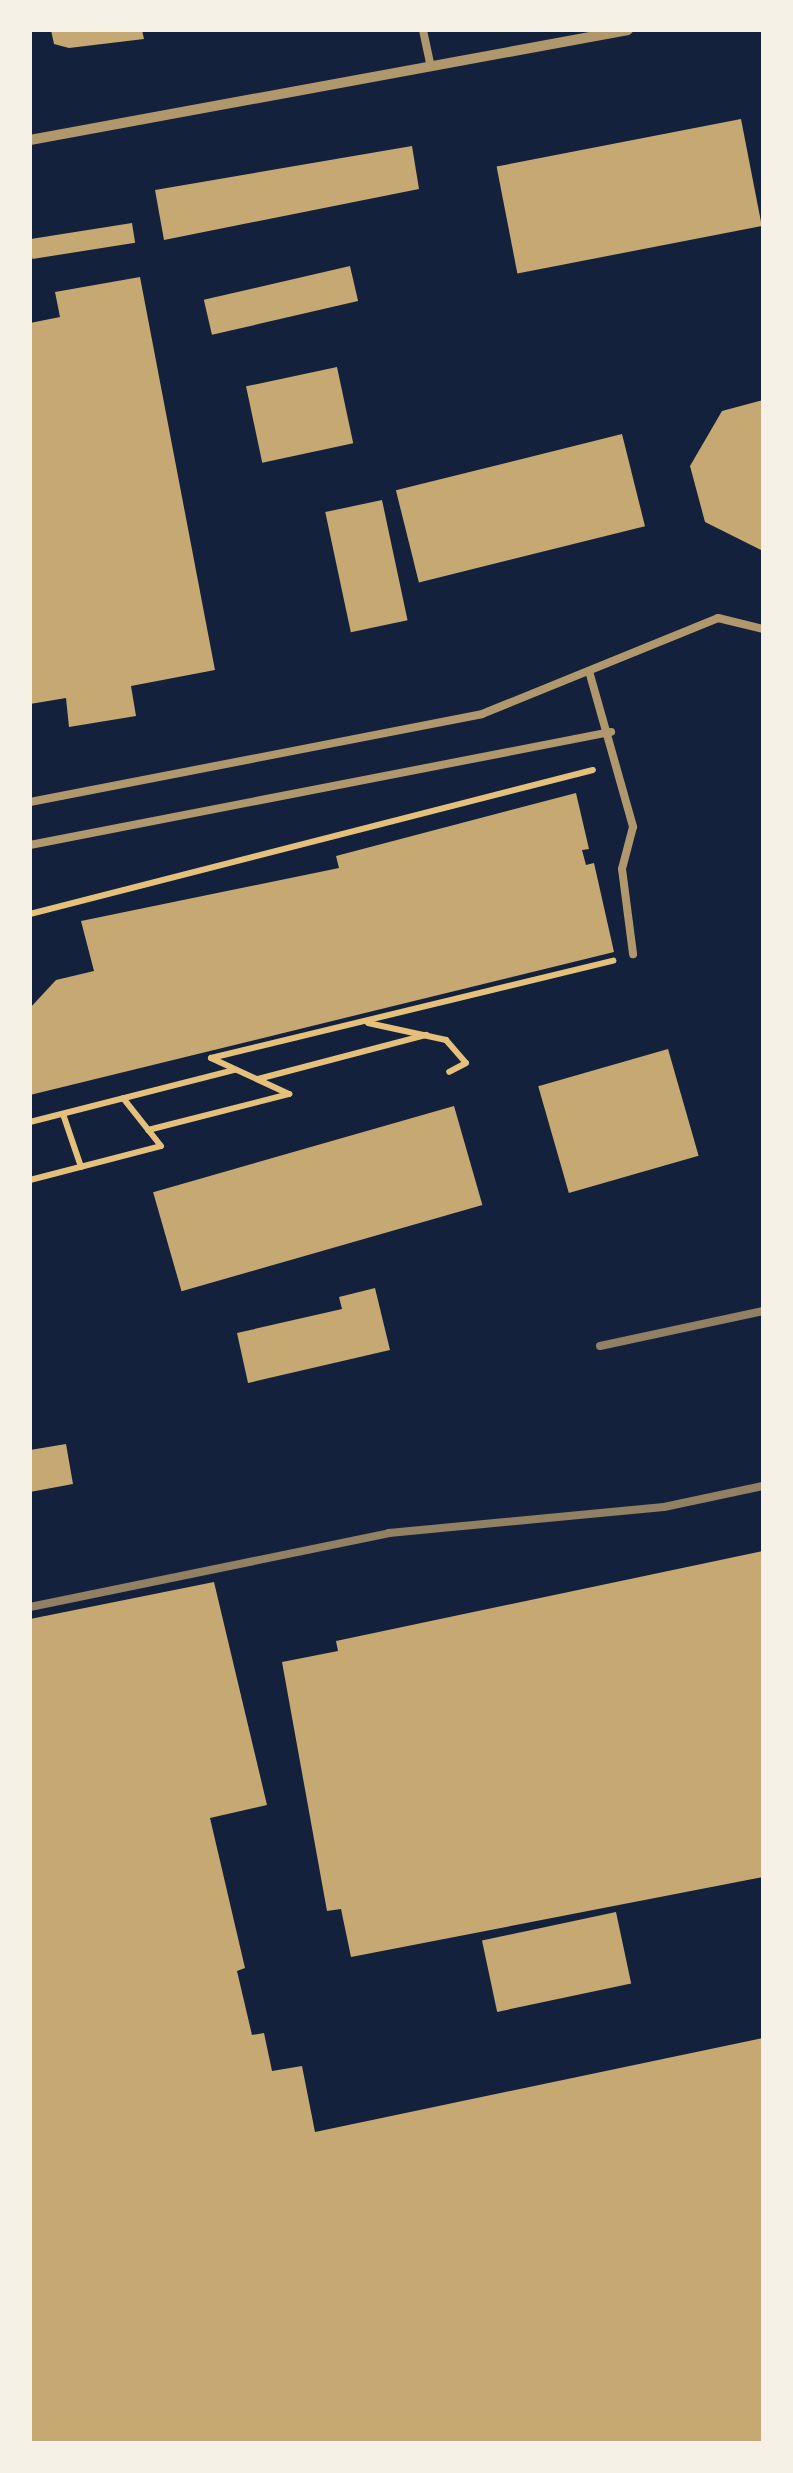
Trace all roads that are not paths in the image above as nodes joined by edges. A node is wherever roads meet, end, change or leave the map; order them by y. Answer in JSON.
{"nodes":[{"id":1,"x":424,"y":30,"type":"edge"},
{"id":2,"x":628,"y":30,"type":"edge"},
{"id":3,"x":430,"y":67,"type":"junction"},
{"id":4,"x":30,"y":140,"type":"edge"},
{"id":5,"x":763,"y":629,"type":"edge"},
{"id":6,"x":589,"y":671,"type":"junction"},
{"id":7,"x":612,"y":732,"type":"junction"},
{"id":8,"x":30,"y":802,"type":"edge"},
{"id":9,"x":30,"y":845,"type":"edge"},
{"id":10,"x":633,"y":954,"type":"road end"}],
"edges":[{"from":1,"to":3,"type":"lane"},
{"from":2,"to":3,"type":"street"},
{"from":3,"to":4,"type":"street"},
{"from":5,"to":6,"type":"lane"},
{"from":6,"to":7,"type":"lane"},
{"from":6,"to":8,"type":"lane"},
{"from":7,"to":9,"type":"lane"},
{"from":7,"to":10,"type":"lane"}]}
